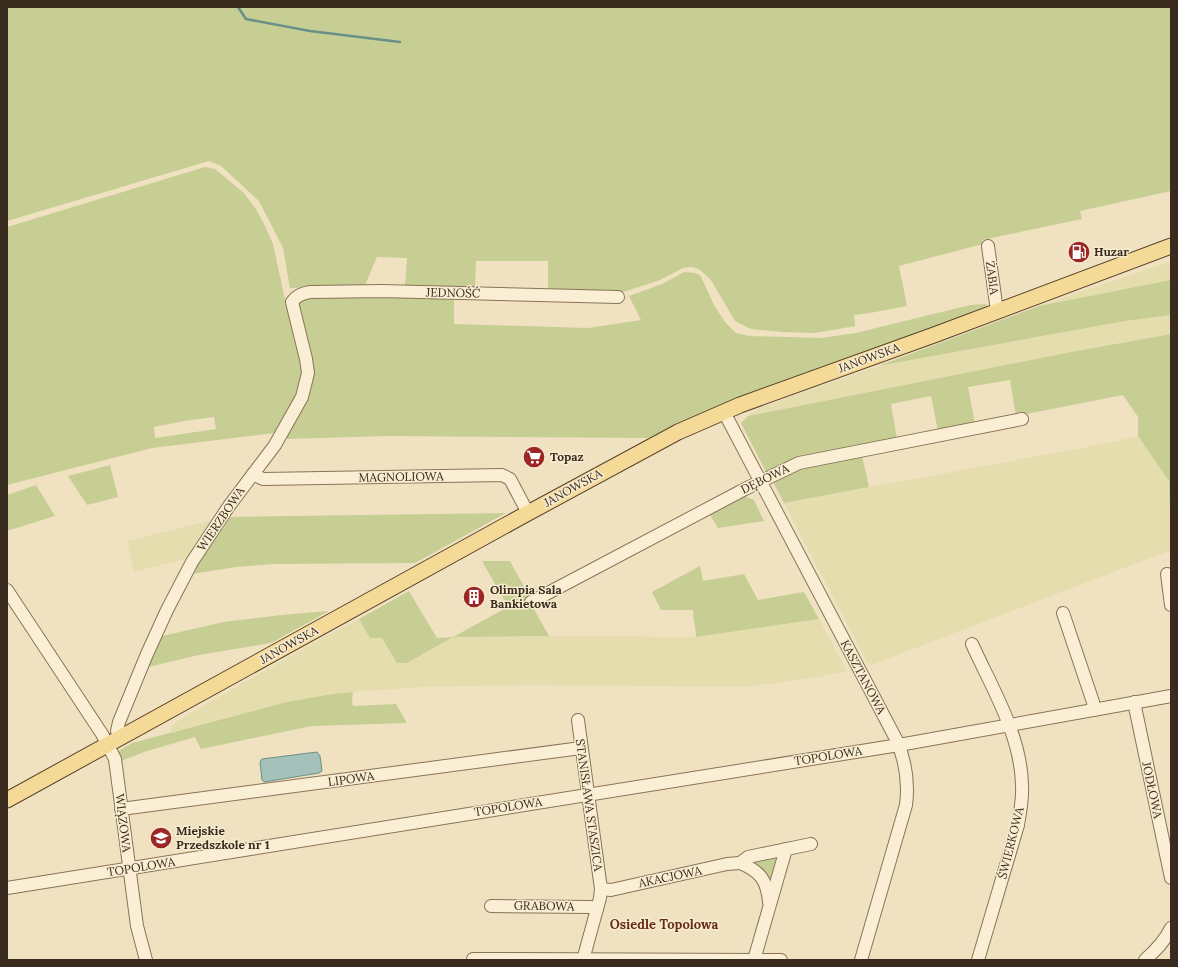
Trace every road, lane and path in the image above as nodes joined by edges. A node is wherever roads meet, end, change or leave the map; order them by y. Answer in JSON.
{"nodes":[{"id":1,"x":988,"y":246,"type":"dead end"},
{"id":2,"x":1171,"y":246,"type":"edge"},
{"id":3,"x":618,"y":297,"type":"dead end"},
{"id":4,"x":292,"y":302,"type":"joint"},
{"id":5,"x":997,"y":311,"type":"junction"},
{"id":6,"x":724,"y":412,"type":"junction"},
{"id":7,"x":1022,"y":419,"type":"dead end"},
{"id":8,"x":253,"y":474,"type":"junction"},
{"id":9,"x":760,"y":482,"type":"junction"},
{"id":10,"x":528,"y":513,"type":"junction"},
{"id":11,"x":1167,"y":574,"type":"dead end"},
{"id":12,"x":7,"y":590,"type":"edge"},
{"id":13,"x":531,"y":602,"type":"dead end"},
{"id":14,"x":1171,"y":604,"type":"edge"},
{"id":15,"x":1063,"y":612,"type":"dead end"},
{"id":16,"x":972,"y":644,"type":"dead end"},
{"id":17,"x":1171,"y":696,"type":"edge"},
{"id":18,"x":1134,"y":702,"type":"junction"},
{"id":19,"x":1094,"y":710,"type":"junction"},
{"id":20,"x":578,"y":720,"type":"dead end"},
{"id":21,"x":1008,"y":724,"type":"junction"},
{"id":22,"x":114,"y":741,"type":"junction"},
{"id":23,"x":899,"y":745,"type":"junction"},
{"id":24,"x":581,"y":748,"type":"junction"},
{"id":25,"x":588,"y":795,"type":"junction"},
{"id":26,"x":7,"y":800,"type":"edge"},
{"id":27,"x":121,"y":809,"type":"junction"},
{"id":28,"x":811,"y":844,"type":"dead end"},
{"id":29,"x":786,"y":849,"type":"junction"},
{"id":30,"x":740,"y":863,"type":"junction"},
{"id":31,"x":129,"y":869,"type":"junction"},
{"id":32,"x":1171,"y":878,"type":"edge"},
{"id":33,"x":7,"y":888,"type":"edge"},
{"id":34,"x":601,"y":889,"type":"junction"},
{"id":35,"x":769,"y":905,"type":"junction"},
{"id":36,"x":491,"y":906,"type":"dead end"},
{"id":37,"x":597,"y":909,"type":"junction"},
{"id":38,"x":1171,"y":928,"type":"edge"},
{"id":39,"x":473,"y":959,"type":"dead end"},
{"id":40,"x":498,"y":959,"type":"edge"},
{"id":41,"x":146,"y":960,"type":"edge"},
{"id":42,"x":583,"y":960,"type":"edge"},
{"id":43,"x":754,"y":960,"type":"edge"},
{"id":44,"x":781,"y":960,"type":"edge"},
{"id":45,"x":861,"y":960,"type":"edge"},
{"id":46,"x":978,"y":960,"type":"edge"},
{"id":47,"x":1145,"y":960,"type":"edge"}],
"edges":[{"from":1,"to":5,"type":"street","name":"ŻABIA"},
{"from":2,"to":5,"type":"main road","name":"JANOWSKA"},
{"from":3,"to":4,"type":"street","name":"JEDNOŚĆ"},
{"from":4,"to":8,"type":"street","name":"WIERZBOWA"},
{"from":5,"to":6,"type":"main road","name":"JANOWSKA"},
{"from":6,"to":9,"type":"street","name":"KASZTANOWA"},
{"from":6,"to":10,"type":"main road","name":"JANOWSKA"},
{"from":7,"to":9,"type":"street","name":"DĘBOWA"},
{"from":8,"to":10,"type":"street","name":"MAGNOLIOWA"},
{"from":8,"to":22,"type":"street","name":"WIERZBOWA"},
{"from":9,"to":13,"type":"street","name":"DĘBOWA"},
{"from":9,"to":23,"type":"street","name":"KASZTANOWA"},
{"from":10,"to":22,"type":"main road","name":"JANOWSKA"},
{"from":11,"to":14,"type":"street"},
{"from":12,"to":22,"type":"street","name":"WIĄZOWA"},
{"from":15,"to":19,"type":"street"},
{"from":16,"to":21,"type":"street"},
{"from":17,"to":18,"type":"street","name":"TOPOLOWA"},
{"from":18,"to":19,"type":"street","name":"TOPOLOWA"},
{"from":18,"to":32,"type":"street","name":"JODŁOWA"},
{"from":19,"to":21,"type":"street","name":"TOPOLOWA"},
{"from":20,"to":24,"type":"street","name":"STANISŁAWA STASZICA"},
{"from":21,"to":23,"type":"street","name":"TOPOLOWA"},
{"from":21,"to":46,"type":"street","name":"ŚWIERKOWA"},
{"from":22,"to":26,"type":"main road","name":"JANOWSKA"},
{"from":22,"to":27,"type":"street","name":"WIĄZOWA"},
{"from":23,"to":25,"type":"street","name":"TOPOLOWA"},
{"from":23,"to":45,"type":"street","name":"KASZTANOWA"},
{"from":24,"to":25,"type":"street","name":"STANISŁAWA STASZICA"},
{"from":24,"to":27,"type":"street","name":"LIPOWA"},
{"from":25,"to":31,"type":"street","name":"TOPOLOWA"},
{"from":25,"to":34,"type":"street","name":"STANISŁAWA STASZICA"},
{"from":27,"to":31,"type":"street","name":"WIĄZOWA"},
{"from":28,"to":29,"type":"street","name":"AKACJOWA"},
{"from":29,"to":30,"type":"street","name":"AKACJOWA"},
{"from":29,"to":35,"type":"street"},
{"from":30,"to":34,"type":"street","name":"AKACJOWA"},
{"from":30,"to":35,"type":"street"},
{"from":31,"to":33,"type":"street","name":"TOPOLOWA"},
{"from":31,"to":41,"type":"street","name":"WIĄZOWA"},
{"from":34,"to":37,"type":"street"},
{"from":35,"to":43,"type":"street"},
{"from":36,"to":37,"type":"street","name":"GRABOWA"},
{"from":37,"to":42,"type":"street"},
{"from":38,"to":47,"type":"street"},
{"from":39,"to":40,"type":"street"},
{"from":40,"to":42,"type":"street"},
{"from":42,"to":43,"type":"street"},
{"from":43,"to":44,"type":"street"}]}
